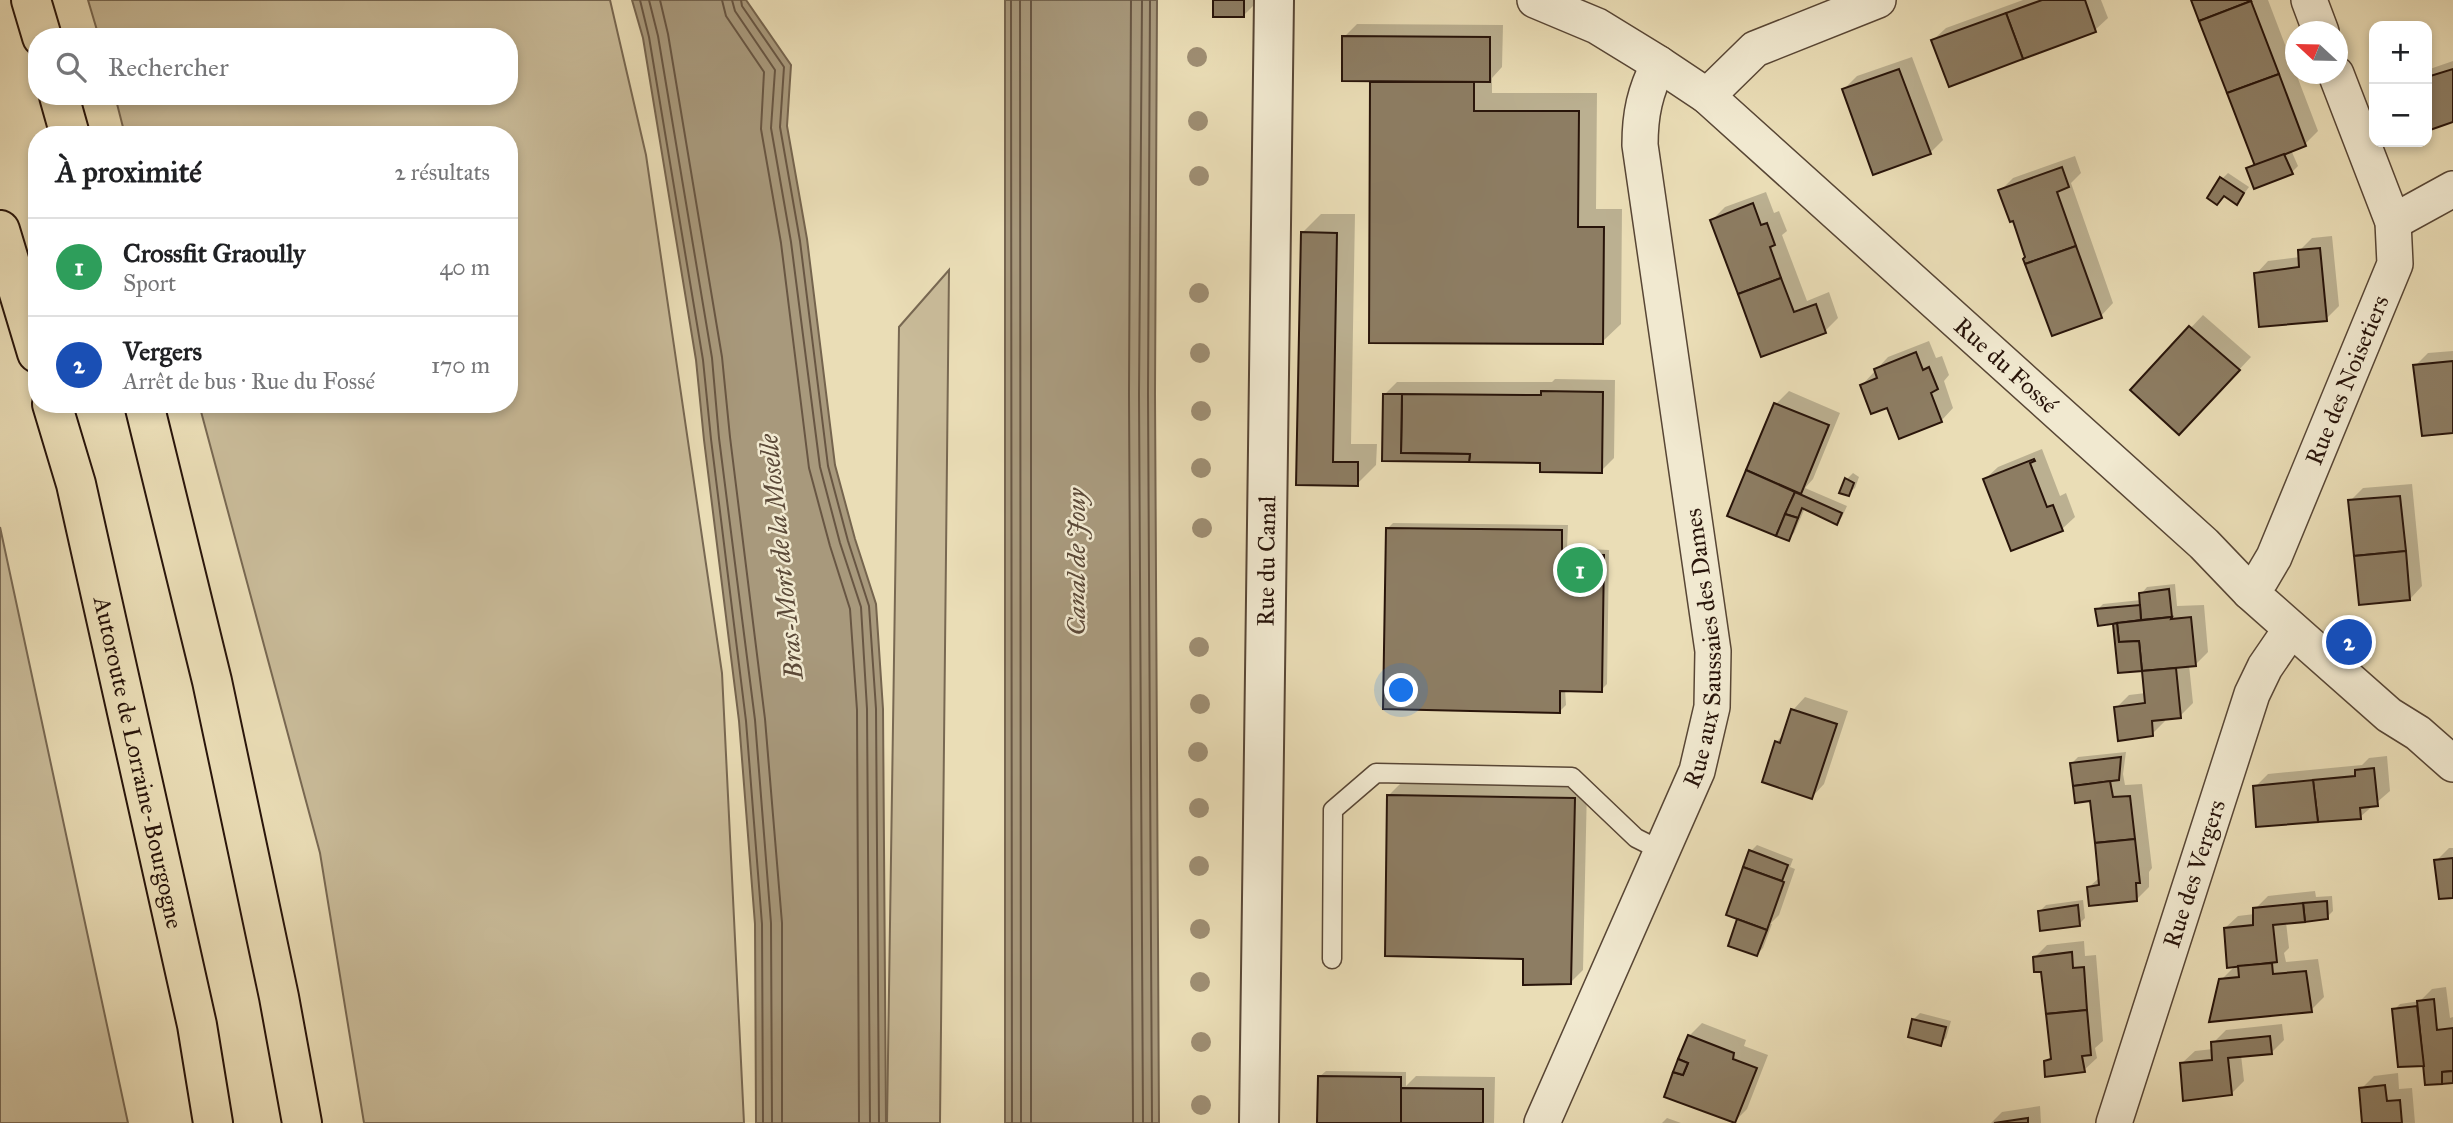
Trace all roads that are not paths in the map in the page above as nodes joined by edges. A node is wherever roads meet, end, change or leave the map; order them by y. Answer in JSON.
{"nodes":[{"id":1,"x":31,"y":0,"type":"edge"},
{"id":2,"x":1274,"y":0,"type":"edge"},
{"id":3,"x":1535,"y":0,"type":"edge"},
{"id":4,"x":1878,"y":0,"type":"edge"},
{"id":5,"x":2309,"y":0,"type":"edge"},
{"id":6,"x":2316,"y":21,"type":"edge"},
{"id":7,"x":39,"y":28,"type":"edge"},
{"id":8,"x":1660,"y":64,"type":"junction"},
{"id":9,"x":2340,"y":84,"type":"edge"},
{"id":10,"x":1707,"y":96,"type":"junction"},
{"id":11,"x":62,"y":105,"type":"edge"},
{"id":12,"x":67,"y":126,"type":"edge"},
{"id":13,"x":2453,"y":189,"type":"edge"},
{"id":14,"x":2393,"y":222,"type":"junction"},
{"id":15,"x":0,"y":230,"type":"edge"},
{"id":16,"x":28,"y":323,"type":"edge"},
{"id":17,"x":55,"y":413,"type":"edge"},
{"id":18,"x":146,"y":413,"type":"edge"},
{"id":19,"x":2250,"y":592,"type":"junction"},
{"id":20,"x":2291,"y":629,"type":"junction"},
{"id":21,"x":2453,"y":764,"type":"edge"},
{"id":22,"x":1662,"y":851,"type":"junction"},
{"id":23,"x":1332,"y":959,"type":"dead end"},
{"id":24,"x":214,"y":1123,"type":"edge"},
{"id":25,"x":302,"y":1123,"type":"edge"},
{"id":26,"x":1259,"y":1123,"type":"edge"},
{"id":27,"x":1542,"y":1123,"type":"edge"},
{"id":28,"x":2113,"y":1123,"type":"edge"}],
"edges":[{"from":1,"to":7,"type":"highway"},
{"from":2,"to":26,"type":"street","name":"Rue du Canal"},
{"from":3,"to":8,"type":"street","name":"Rue du Fossé"},
{"from":4,"to":10,"type":"street"},
{"from":5,"to":6,"type":"street"},
{"from":8,"to":10,"type":"street","name":"Rue du Fossé"},
{"from":8,"to":22,"type":"street","name":"Rue aux Saussaies des Dames"},
{"from":9,"to":14,"type":"street","name":"Rue des Noisetiers"},
{"from":10,"to":19,"type":"street","name":"Rue du Fossé"},
{"from":11,"to":12,"type":"highway"},
{"from":13,"to":14,"type":"street"},
{"from":14,"to":19,"type":"street","name":"Rue des Noisetiers"},
{"from":15,"to":16,"type":"highway"},
{"from":17,"to":24,"type":"highway","name":"Autoroute de Lorraine-Bourgogne"},
{"from":18,"to":25,"type":"highway"},
{"from":19,"to":20,"type":"street","name":"Rue du Fossé"},
{"from":20,"to":21,"type":"street","name":"Rue du Fossé"},
{"from":20,"to":28,"type":"street","name":"Rue des Vergers"},
{"from":22,"to":23,"type":"lane"},
{"from":22,"to":27,"type":"street","name":"Rue aux Saussaies des Dames"}]}
